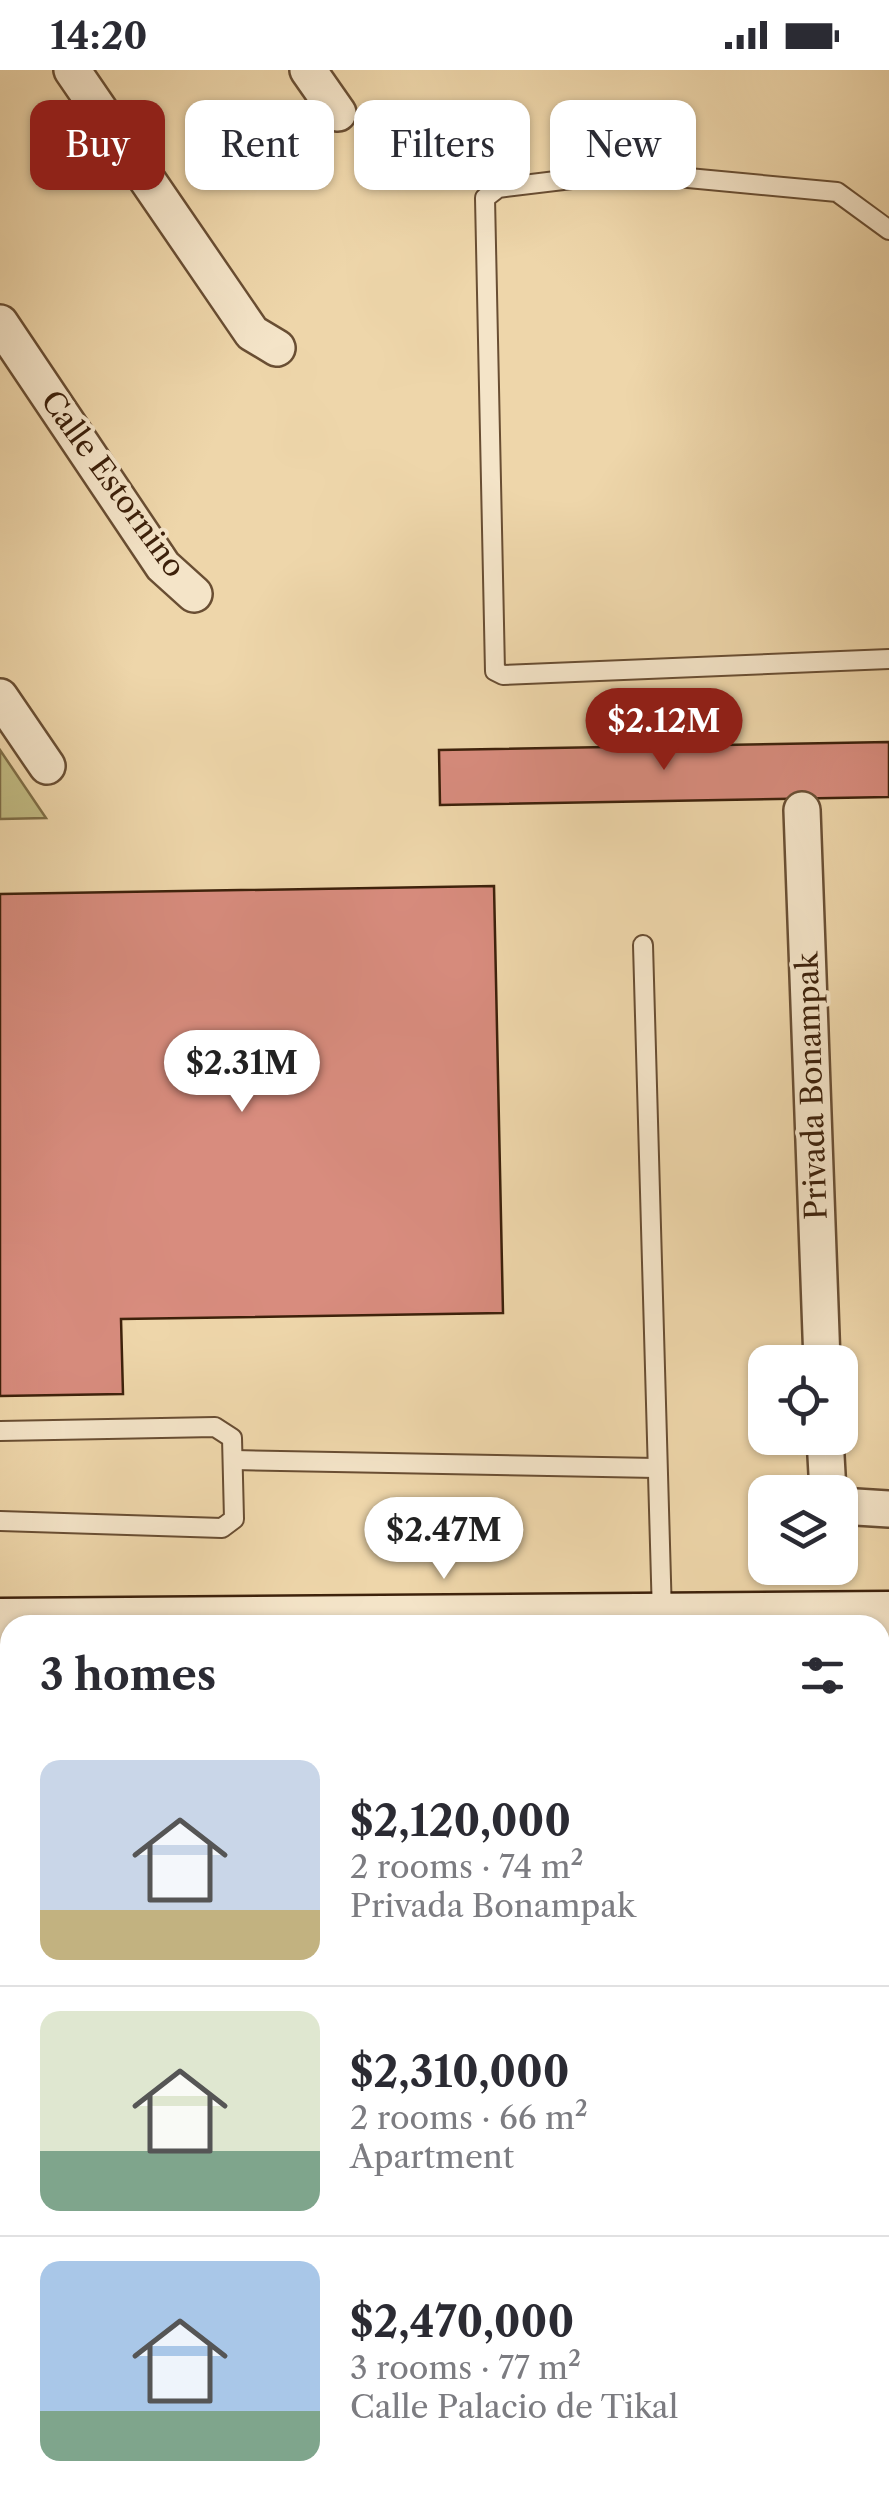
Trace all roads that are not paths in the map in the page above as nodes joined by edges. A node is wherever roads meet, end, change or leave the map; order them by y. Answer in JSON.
{"nodes":[{"id":1,"x":72,"y":70,"type":"edge"},
{"id":2,"x":308,"y":70,"type":"edge"},
{"id":3,"x":338,"y":113,"type":"dead end"},
{"id":4,"x":889,"y":230,"type":"edge"},
{"id":5,"x":0,"y":322,"type":"edge"},
{"id":6,"x":277,"y":348,"type":"dead end"},
{"id":7,"x":194,"y":594,"type":"dead end"},
{"id":8,"x":889,"y":659,"type":"edge"},
{"id":9,"x":0,"y":697,"type":"edge"},
{"id":10,"x":47,"y":766,"type":"dead end"},
{"id":11,"x":802,"y":810,"type":"dead end"},
{"id":12,"x":643,"y":945,"type":"dead end"},
{"id":13,"x":821,"y":1345,"type":"edge"},
{"id":14,"x":0,"y":1431,"type":"edge"},
{"id":15,"x":234,"y":1460,"type":"junction"},
{"id":16,"x":656,"y":1468,"type":"junction"},
{"id":17,"x":858,"y":1507,"type":"edge"},
{"id":18,"x":889,"y":1509,"type":"edge"},
{"id":19,"x":0,"y":1521,"type":"edge"},
{"id":20,"x":662,"y":1615,"type":"edge"}],
"edges":[{"from":1,"to":6,"type":"street"},
{"from":2,"to":3,"type":"street"},
{"from":4,"to":8,"type":"lane"},
{"from":5,"to":7,"type":"street","name":"Calle Estornino"},
{"from":9,"to":10,"type":"street"},
{"from":11,"to":13,"type":"street","name":"Privada Bonampak"},
{"from":12,"to":16,"type":"lane"},
{"from":14,"to":15,"type":"lane"},
{"from":15,"to":16,"type":"lane"},
{"from":15,"to":19,"type":"lane"},
{"from":16,"to":20,"type":"lane"},
{"from":17,"to":18,"type":"street"}]}
